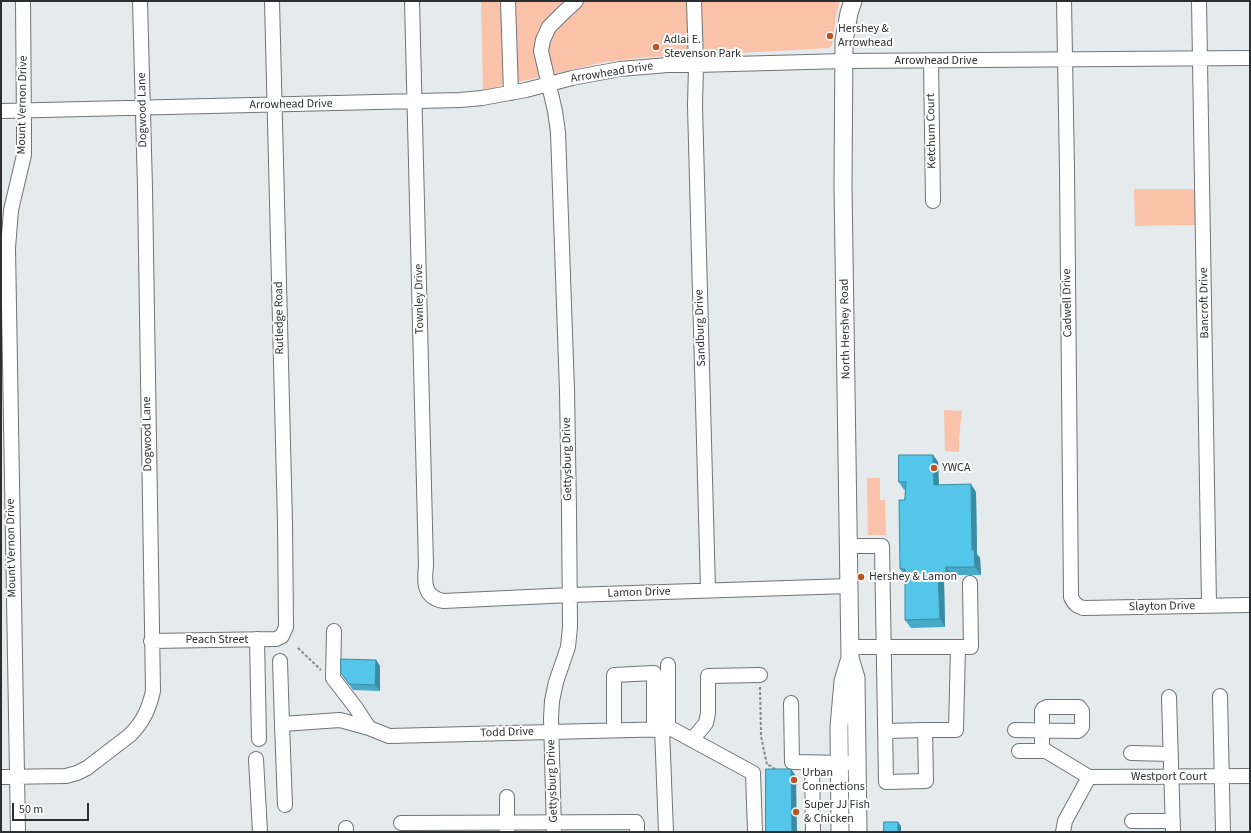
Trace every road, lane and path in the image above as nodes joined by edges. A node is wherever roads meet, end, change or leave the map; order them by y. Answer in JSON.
{"nodes":[{"id":1,"x":23,"y":1,"type":"edge"},
{"id":2,"x":140,"y":1,"type":"edge"},
{"id":3,"x":272,"y":1,"type":"edge"},
{"id":4,"x":412,"y":1,"type":"edge"},
{"id":5,"x":508,"y":1,"type":"edge"},
{"id":6,"x":576,"y":1,"type":"edge"},
{"id":7,"x":694,"y":1,"type":"edge"},
{"id":8,"x":853,"y":1,"type":"edge"},
{"id":9,"x":1064,"y":1,"type":"edge"},
{"id":10,"x":1199,"y":1,"type":"edge"},
{"id":11,"x":1250,"y":58,"type":"edge"},
{"id":12,"x":1200,"y":59,"type":"junction"},
{"id":13,"x":1065,"y":60,"type":"junction"},
{"id":14,"x":844,"y":61,"type":"junction"},
{"id":15,"x":931,"y":61,"type":"junction"},
{"id":16,"x":696,"y":65,"type":"junction"},
{"id":17,"x":548,"y":85,"type":"junction"},
{"id":18,"x":511,"y":93,"type":"junction"},
{"id":19,"x":415,"y":102,"type":"junction"},
{"id":20,"x":274,"y":105,"type":"junction"},
{"id":21,"x":143,"y":108,"type":"junction"},
{"id":22,"x":23,"y":110,"type":"junction"},
{"id":23,"x":1,"y":111,"type":"edge"},
{"id":24,"x":933,"y":201,"type":"dead end"},
{"id":25,"x":5,"y":248,"type":"edge"},
{"id":26,"x":848,"y":546,"type":"junction"},
{"id":27,"x":970,"y":583,"type":"dead end"},
{"id":28,"x":849,"y":586,"type":"junction"},
{"id":29,"x":708,"y":590,"type":"junction"},
{"id":30,"x":430,"y":595,"type":"joint"},
{"id":31,"x":570,"y":595,"type":"junction"},
{"id":32,"x":1075,"y":604,"type":"joint"},
{"id":33,"x":1250,"y":605,"type":"edge"},
{"id":34,"x":1209,"y":606,"type":"junction"},
{"id":35,"x":334,"y":631,"type":"dead end"},
{"id":36,"x":282,"y":635,"type":"joint"},
{"id":37,"x":257,"y":639,"type":"junction"},
{"id":38,"x":151,"y":641,"type":"junction"},
{"id":39,"x":883,"y":647,"type":"junction"},
{"id":40,"x":958,"y":647,"type":"junction"},
{"id":41,"x":298,"y":648,"type":"dead end"},
{"id":42,"x":850,"y":653,"type":"junction"},
{"id":43,"x":280,"y":661,"type":"dead end"},
{"id":44,"x":668,"y":665,"type":"dead end"},
{"id":45,"x":760,"y":675,"type":"joint"},
{"id":46,"x":333,"y":678,"type":"junction"},
{"id":47,"x":1220,"y":696,"type":"dead end"},
{"id":48,"x":1169,"y":697,"type":"dead end"},
{"id":49,"x":791,"y":703,"type":"dead end"},
{"id":50,"x":282,"y":724,"type":"junction"},
{"id":51,"x":369,"y":728,"type":"junction"},
{"id":52,"x":662,"y":729,"type":"junction"},
{"id":53,"x":614,"y":730,"type":"junction"},
{"id":54,"x":925,"y":730,"type":"junction"},
{"id":55,"x":1015,"y":730,"type":"dead end"},
{"id":56,"x":885,"y":731,"type":"junction"},
{"id":57,"x":552,"y":732,"type":"junction"},
{"id":58,"x":259,"y":739,"type":"dead end"},
{"id":59,"x":692,"y":740,"type":"junction"},
{"id":60,"x":1019,"y":751,"type":"dead end"},
{"id":61,"x":1042,"y":751,"type":"junction"},
{"id":62,"x":1131,"y":753,"type":"dead end"},
{"id":63,"x":1171,"y":754,"type":"junction"},
{"id":64,"x":256,"y":759,"type":"dead end"},
{"id":65,"x":812,"y":763,"type":"junction"},
{"id":66,"x":839,"y":763,"type":"junction"},
{"id":67,"x":857,"y":763,"type":"junction"},
{"id":68,"x":762,"y":764,"type":"dead end"},
{"id":69,"x":767,"y":765,"type":"junction"},
{"id":70,"x":781,"y":771,"type":"edge"},
{"id":71,"x":16,"y":776,"type":"junction"},
{"id":72,"x":1221,"y":776,"type":"junction"},
{"id":73,"x":1250,"y":776,"type":"edge"},
{"id":74,"x":1,"y":777,"type":"edge"},
{"id":75,"x":1089,"y":777,"type":"junction"},
{"id":76,"x":1171,"y":777,"type":"junction"},
{"id":77,"x":507,"y":796,"type":"dead end"},
{"id":78,"x":284,"y":805,"type":"dead end"},
{"id":79,"x":1132,"y":821,"type":"dead end"},
{"id":80,"x":401,"y":823,"type":"dead end"},
{"id":81,"x":1173,"y":826,"type":"edge"},
{"id":82,"x":507,"y":827,"type":"edge"},
{"id":83,"x":554,"y":827,"type":"edge"},
{"id":84,"x":18,"y":832,"type":"edge"},
{"id":85,"x":260,"y":832,"type":"edge"},
{"id":86,"x":638,"y":832,"type":"edge"},
{"id":87,"x":666,"y":832,"type":"edge"},
{"id":88,"x":755,"y":832,"type":"edge"},
{"id":89,"x":813,"y":832,"type":"edge"},
{"id":90,"x":840,"y":832,"type":"edge"},
{"id":91,"x":858,"y":832,"type":"edge"},
{"id":92,"x":1063,"y":832,"type":"edge"},
{"id":93,"x":1223,"y":832,"type":"edge"}],
"edges":[{"from":1,"to":22,"type":"street","name":"Mount Vernon Drive"},
{"from":2,"to":21,"type":"street","name":"Dogwood Lane"},
{"from":3,"to":20,"type":"street","name":"Rutledge Road"},
{"from":4,"to":19,"type":"street","name":"Townley Drive"},
{"from":5,"to":18,"type":"street"},
{"from":6,"to":17,"type":"street","name":"Gettysburg Drive"},
{"from":7,"to":16,"type":"street","name":"Sandburg Drive"},
{"from":8,"to":14,"type":"main road","name":"North Hershey Road"},
{"from":9,"to":13,"type":"street","name":"Cadwell Drive"},
{"from":10,"to":12,"type":"street","name":"Bancroft Drive"},
{"from":11,"to":12,"type":"street","name":"Arrowhead Drive"},
{"from":12,"to":13,"type":"street","name":"Arrowhead Drive"},
{"from":12,"to":34,"type":"street","name":"Bancroft Drive"},
{"from":13,"to":15,"type":"street","name":"Arrowhead Drive"},
{"from":13,"to":32,"type":"street","name":"Cadwell Drive"},
{"from":14,"to":15,"type":"street","name":"Arrowhead Drive"},
{"from":14,"to":16,"type":"street","name":"Arrowhead Drive"},
{"from":14,"to":26,"type":"main road","name":"North Hershey Road"},
{"from":15,"to":24,"type":"street","name":"Ketchum Court"},
{"from":16,"to":17,"type":"street","name":"Arrowhead Drive"},
{"from":16,"to":29,"type":"street","name":"Sandburg Drive"},
{"from":17,"to":18,"type":"street","name":"Arrowhead Drive"},
{"from":17,"to":31,"type":"street","name":"Gettysburg Drive"},
{"from":18,"to":19,"type":"street","name":"Arrowhead Drive"},
{"from":19,"to":20,"type":"street","name":"Arrowhead Drive"},
{"from":19,"to":30,"type":"street","name":"Townley Drive"},
{"from":20,"to":21,"type":"street","name":"Arrowhead Drive"},
{"from":20,"to":36,"type":"street","name":"Rutledge Road"},
{"from":21,"to":22,"type":"street","name":"Arrowhead Drive"},
{"from":21,"to":38,"type":"street","name":"Dogwood Lane"},
{"from":22,"to":23,"type":"street","name":"Arrowhead Drive"},
{"from":22,"to":25,"type":"street","name":"Mount Vernon Drive"},
{"from":25,"to":71,"type":"street","name":"Mount Vernon Drive"},
{"from":26,"to":28,"type":"main road","name":"North Hershey Road"},
{"from":26,"to":39,"type":"street"},
{"from":27,"to":40,"type":"street"},
{"from":28,"to":29,"type":"street","name":"Lamon Drive"},
{"from":28,"to":42,"type":"main road","name":"North Hershey Road"},
{"from":29,"to":31,"type":"street","name":"Lamon Drive"},
{"from":30,"to":31,"type":"street","name":"Lamon Drive"},
{"from":31,"to":57,"type":"street","name":"Gettysburg Drive"},
{"from":32,"to":34,"type":"street","name":"Slayton Drive"},
{"from":33,"to":34,"type":"street","name":"Slayton Drive"},
{"from":35,"to":46,"type":"street"},
{"from":36,"to":37,"type":"street","name":"Peach Street"},
{"from":37,"to":38,"type":"street","name":"Peach Street"},
{"from":37,"to":58,"type":"street"},
{"from":38,"to":71,"type":"street","name":"Dogwood Lane"},
{"from":39,"to":40,"type":"street"},
{"from":39,"to":42,"type":"street"},
{"from":39,"to":56,"type":"street"},
{"from":40,"to":54,"type":"street"},
{"from":41,"to":46,"type":"path"},
{"from":42,"to":66,"type":"main road","name":"North Hershey Road"},
{"from":42,"to":67,"type":"main road","name":"North Hershey Road"},
{"from":43,"to":50,"type":"street"},
{"from":44,"to":52,"type":"street"},
{"from":45,"to":59,"type":"street"},
{"from":45,"to":69,"type":"path"},
{"from":46,"to":51,"type":"street"},
{"from":47,"to":72,"type":"street"},
{"from":48,"to":63,"type":"street"},
{"from":49,"to":65,"type":"street"},
{"from":50,"to":51,"type":"street","name":"Todd Drive"},
{"from":50,"to":78,"type":"street"},
{"from":51,"to":57,"type":"street","name":"Todd Drive"},
{"from":52,"to":53,"type":"street","name":"Todd Drive"},
{"from":52,"to":53,"type":"street"},
{"from":52,"to":59,"type":"street","name":"Todd Drive"},
{"from":52,"to":87,"type":"street"},
{"from":53,"to":57,"type":"street","name":"Todd Drive"},
{"from":54,"to":56,"type":"street"},
{"from":54,"to":56,"type":"street"},
{"from":55,"to":61,"type":"street"},
{"from":57,"to":83,"type":"street","name":"Gettysburg Drive"},
{"from":59,"to":88,"type":"street","name":"Todd Drive"},
{"from":60,"to":61,"type":"street"},
{"from":61,"to":75,"type":"street"},
{"from":62,"to":63,"type":"street"},
{"from":63,"to":76,"type":"street"},
{"from":64,"to":85,"type":"street"},
{"from":65,"to":66,"type":"street"},
{"from":65,"to":89,"type":"street"},
{"from":66,"to":67,"type":"street"},
{"from":66,"to":90,"type":"main road","name":"North Hershey Road"},
{"from":67,"to":91,"type":"main road","name":"North Hershey Road"},
{"from":68,"to":69,"type":"path"},
{"from":69,"to":70,"type":"path"},
{"from":71,"to":74,"type":"street","name":"Dogwood Lane"},
{"from":71,"to":84,"type":"street","name":"Mount Vernon Drive"},
{"from":72,"to":73,"type":"street","name":"Westport Court"},
{"from":72,"to":76,"type":"street","name":"Westport Court"},
{"from":72,"to":93,"type":"street"},
{"from":75,"to":76,"type":"street","name":"Westport Court"},
{"from":75,"to":92,"type":"street"},
{"from":76,"to":81,"type":"street"},
{"from":77,"to":82,"type":"street"},
{"from":79,"to":81,"type":"street"},
{"from":80,"to":82,"type":"street"},
{"from":82,"to":83,"type":"street"},
{"from":83,"to":86,"type":"street"}]}
